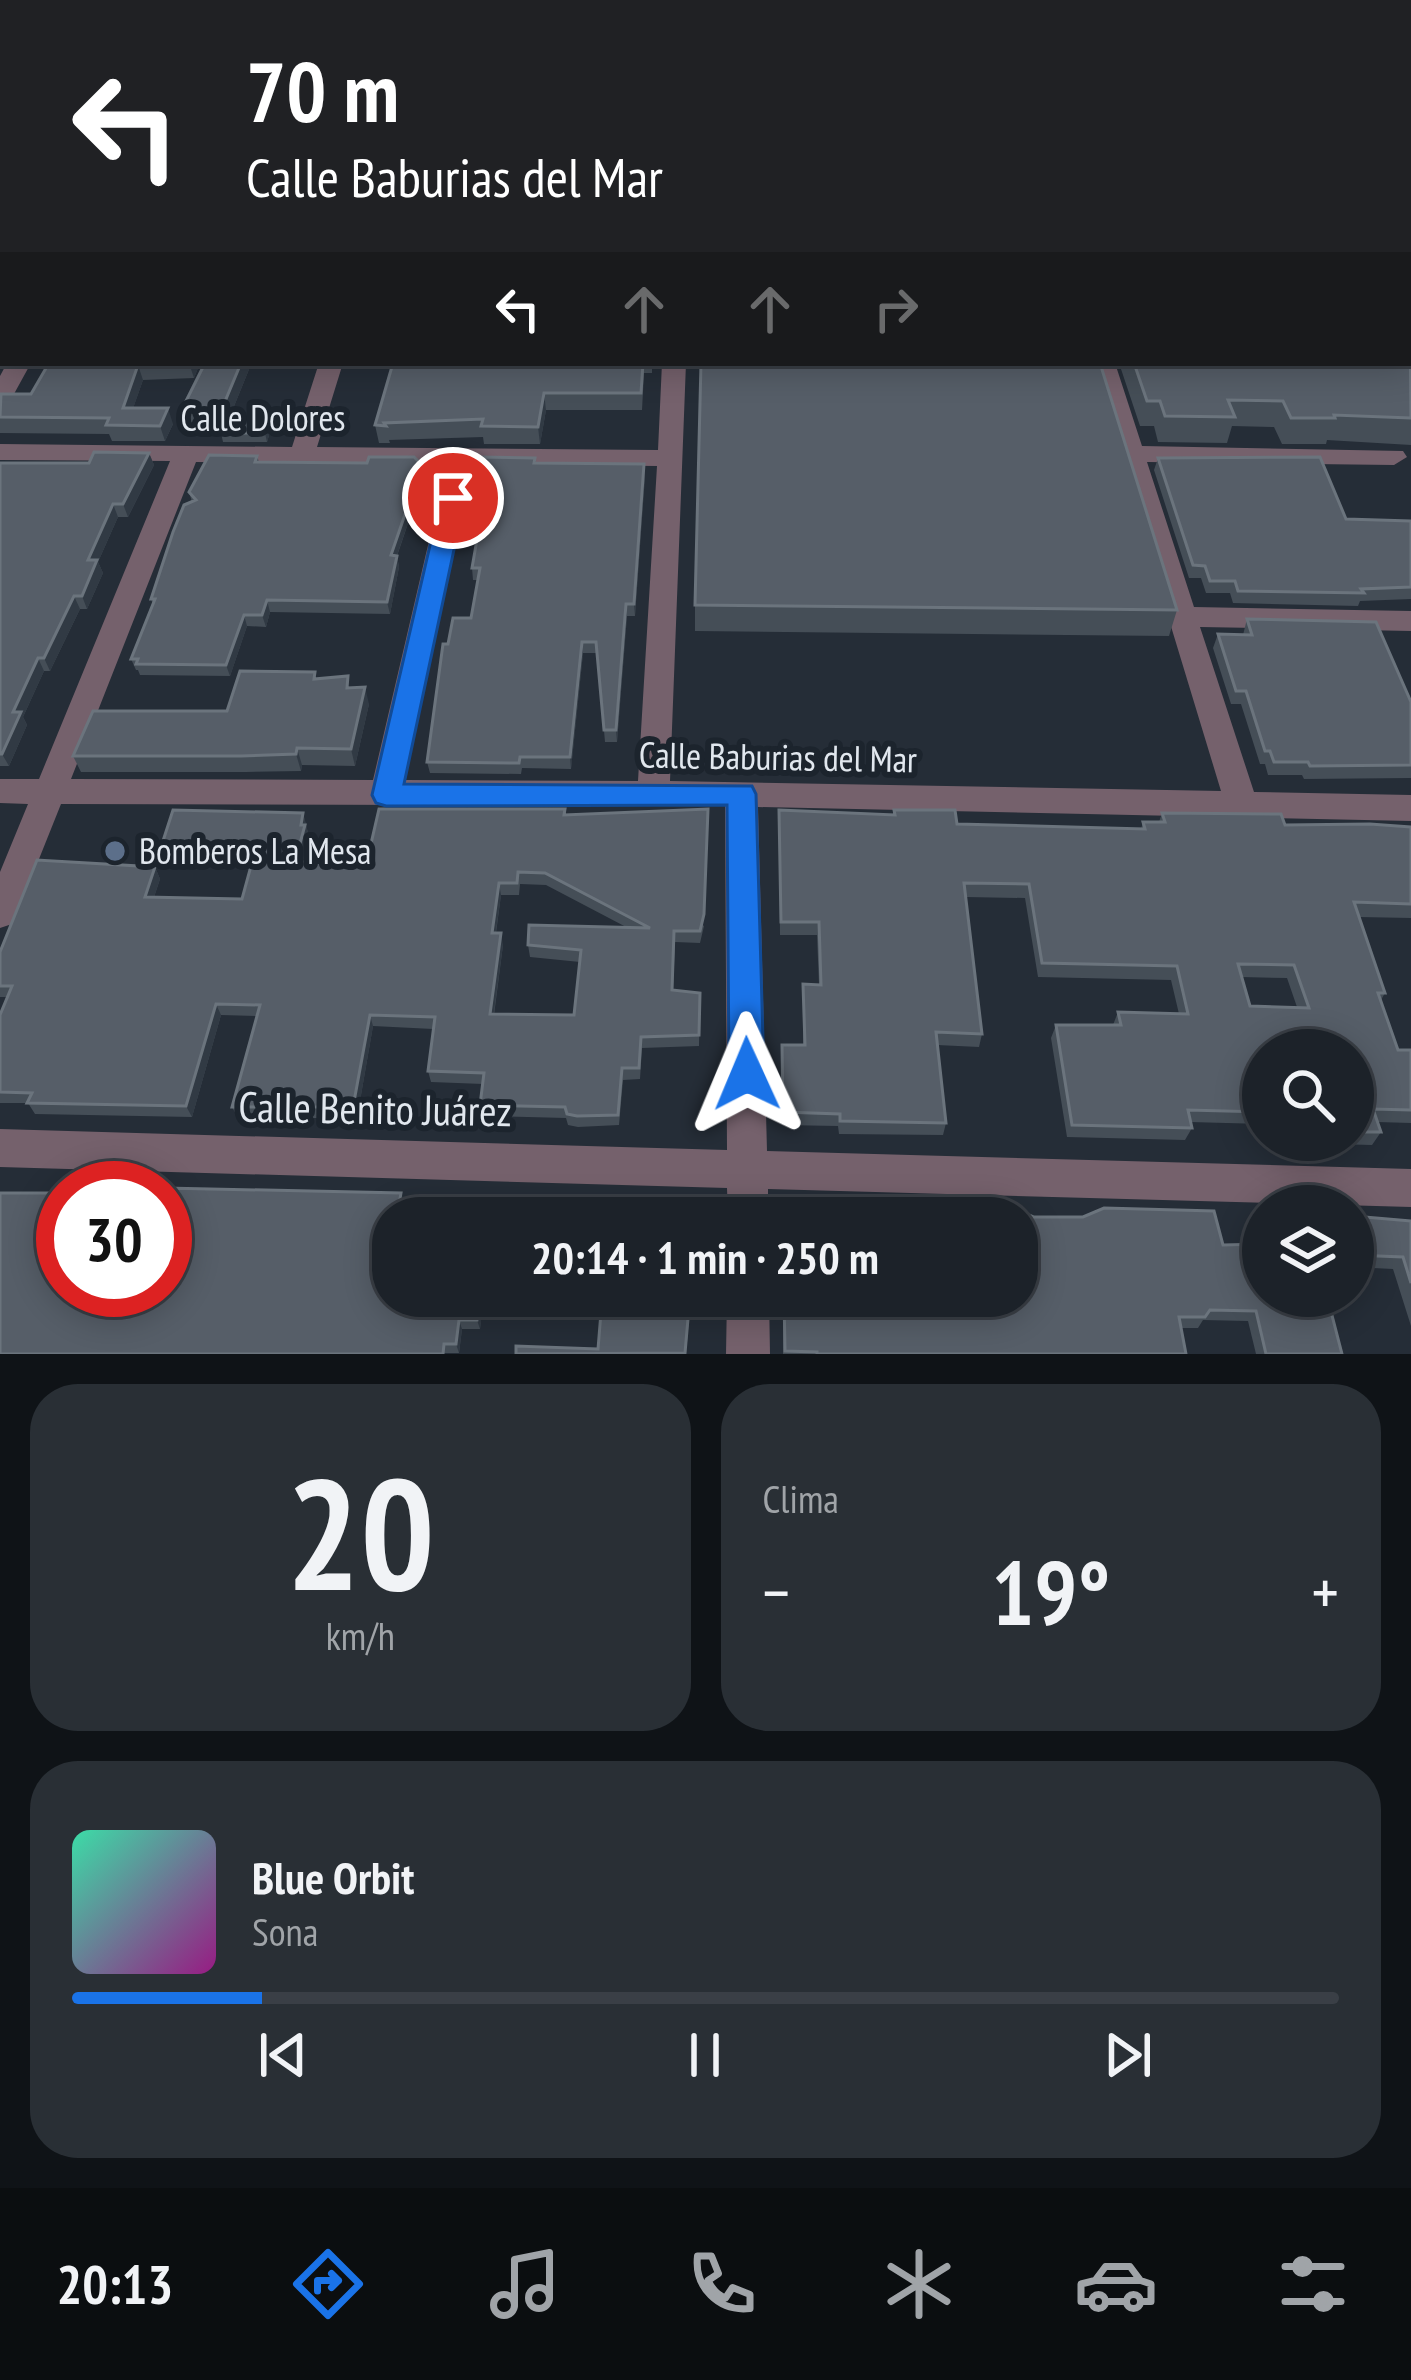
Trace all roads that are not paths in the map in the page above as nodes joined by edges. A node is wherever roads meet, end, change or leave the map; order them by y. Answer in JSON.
{"nodes":[{"id":1,"x":17,"y":366,"type":"edge"},
{"id":2,"x":330,"y":366,"type":"edge"},
{"id":3,"x":674,"y":366,"type":"edge"},
{"id":4,"x":1104,"y":366,"type":"edge"},
{"id":5,"x":0,"y":398,"type":"edge"},
{"id":6,"x":0,"y":452,"type":"edge"},
{"id":7,"x":186,"y":454,"type":"junction"},
{"id":8,"x":302,"y":454,"type":"junction"},
{"id":9,"x":1133,"y":454,"type":"junction"},
{"id":10,"x":462,"y":456,"type":"junction"},
{"id":11,"x":1394,"y":457,"type":"dead end"},
{"id":12,"x":670,"y":458,"type":"junction"},
{"id":13,"x":1184,"y":617,"type":"junction"},
{"id":14,"x":1411,"y":621,"type":"edge"},
{"id":15,"x":0,"y":791,"type":"edge"},
{"id":16,"x":52,"y":792,"type":"junction"},
{"id":17,"x":652,"y":793,"type":"junction"},
{"id":18,"x":741,"y":794,"type":"junction"},
{"id":19,"x":386,"y":795,"type":"junction"},
{"id":20,"x":1241,"y":806,"type":"junction"},
{"id":21,"x":1411,"y":808,"type":"edge"},
{"id":22,"x":0,"y":914,"type":"edge"},
{"id":23,"x":0,"y":1148,"type":"edge"},
{"id":24,"x":748,"y":1167,"type":"junction"},
{"id":25,"x":1411,"y":1188,"type":"edge"},
{"id":26,"x":748,"y":1197,"type":"edge"},
{"id":27,"x":748,"y":1317,"type":"edge"},
{"id":28,"x":748,"y":1354,"type":"edge"}],
"edges":[{"from":1,"to":5,"type":"street"},
{"from":2,"to":8,"type":"street"},
{"from":3,"to":12,"type":"street"},
{"from":4,"to":9,"type":"street"},
{"from":6,"to":7,"type":"street","name":"Calle Dolores"},
{"from":7,"to":8,"type":"street","name":"Calle Dolores"},
{"from":7,"to":16,"type":"street"},
{"from":8,"to":10,"type":"street","name":"Calle Dolores"},
{"from":9,"to":11,"type":"street"},
{"from":9,"to":13,"type":"street"},
{"from":10,"to":12,"type":"street","name":"Calle Dolores"},
{"from":10,"to":19,"type":"street"},
{"from":12,"to":17,"type":"street"},
{"from":13,"to":14,"type":"street"},
{"from":13,"to":20,"type":"street"},
{"from":15,"to":16,"type":"street","name":"Calle Baburias del Mar"},
{"from":16,"to":19,"type":"street","name":"Calle Baburias del Mar"},
{"from":16,"to":22,"type":"street"},
{"from":17,"to":18,"type":"street","name":"Calle Baburias del Mar"},
{"from":17,"to":19,"type":"street","name":"Calle Baburias del Mar"},
{"from":18,"to":20,"type":"street","name":"Calle Baburias del Mar"},
{"from":18,"to":24,"type":"street"},
{"from":20,"to":21,"type":"street","name":"Calle Baburias del Mar"},
{"from":23,"to":24,"type":"street","name":"Calle Benito Juárez"},
{"from":24,"to":25,"type":"street","name":"Calle Benito Juárez"},
{"from":24,"to":26,"type":"street"},
{"from":27,"to":28,"type":"street"}]}
